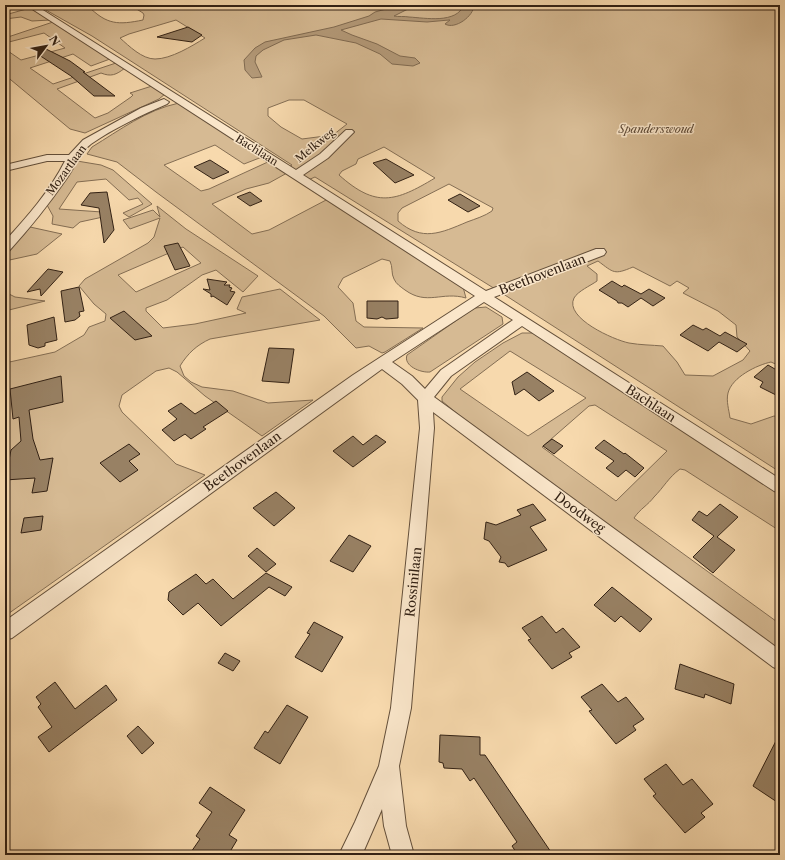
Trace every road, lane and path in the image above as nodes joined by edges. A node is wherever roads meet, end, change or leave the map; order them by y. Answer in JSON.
{"nodes":[{"id":1,"x":30,"y":5,"type":"edge"},
{"id":2,"x":164,"y":102,"type":"dead end"},
{"id":3,"x":349,"y":132,"type":"dead end"},
{"id":4,"x":72,"y":158,"type":"junction"},
{"id":5,"x":5,"y":168,"type":"edge"},
{"id":6,"x":296,"y":175,"type":"junction"},
{"id":7,"x":5,"y":248,"type":"edge"},
{"id":8,"x":600,"y":252,"type":"dead end"},
{"id":9,"x":484,"y":296,"type":"junction"},
{"id":10,"x":522,"y":320,"type":"junction"},
{"id":11,"x":382,"y":362,"type":"junction"},
{"id":12,"x":425,"y":398,"type":"junction"},
{"id":13,"x":780,"y":487,"type":"edge"},
{"id":14,"x":5,"y":632,"type":"edge"},
{"id":15,"x":780,"y":661,"type":"edge"},
{"id":16,"x":389,"y":766,"type":"junction"},
{"id":17,"x":350,"y":855,"type":"edge"},
{"id":18,"x":403,"y":855,"type":"edge"}],
"edges":[{"from":1,"to":6,"type":"street","name":"Bachlaan"},
{"from":2,"to":4,"type":"street","name":"Mozartlaan"},
{"from":3,"to":6,"type":"street","name":"Melkweg"},
{"from":4,"to":5,"type":"street"},
{"from":4,"to":7,"type":"street","name":"Mozartlaan"},
{"from":6,"to":9,"type":"street","name":"Bachlaan"},
{"from":8,"to":9,"type":"street","name":"Beethovenlaan"},
{"from":9,"to":10,"type":"street","name":"Beethovenlaan"},
{"from":9,"to":11,"type":"street","name":"Beethovenlaan"},
{"from":10,"to":12,"type":"street"},
{"from":10,"to":13,"type":"street","name":"Bachlaan"},
{"from":11,"to":12,"type":"street","name":"Doodweg"},
{"from":11,"to":14,"type":"street","name":"Beethovenlaan"},
{"from":12,"to":15,"type":"street","name":"Doodweg"},
{"from":12,"to":16,"type":"street","name":"Rossinilaan"},
{"from":16,"to":17,"type":"street","name":"Rossinilaan"},
{"from":16,"to":18,"type":"street","name":"Rossinilaan"}]}
